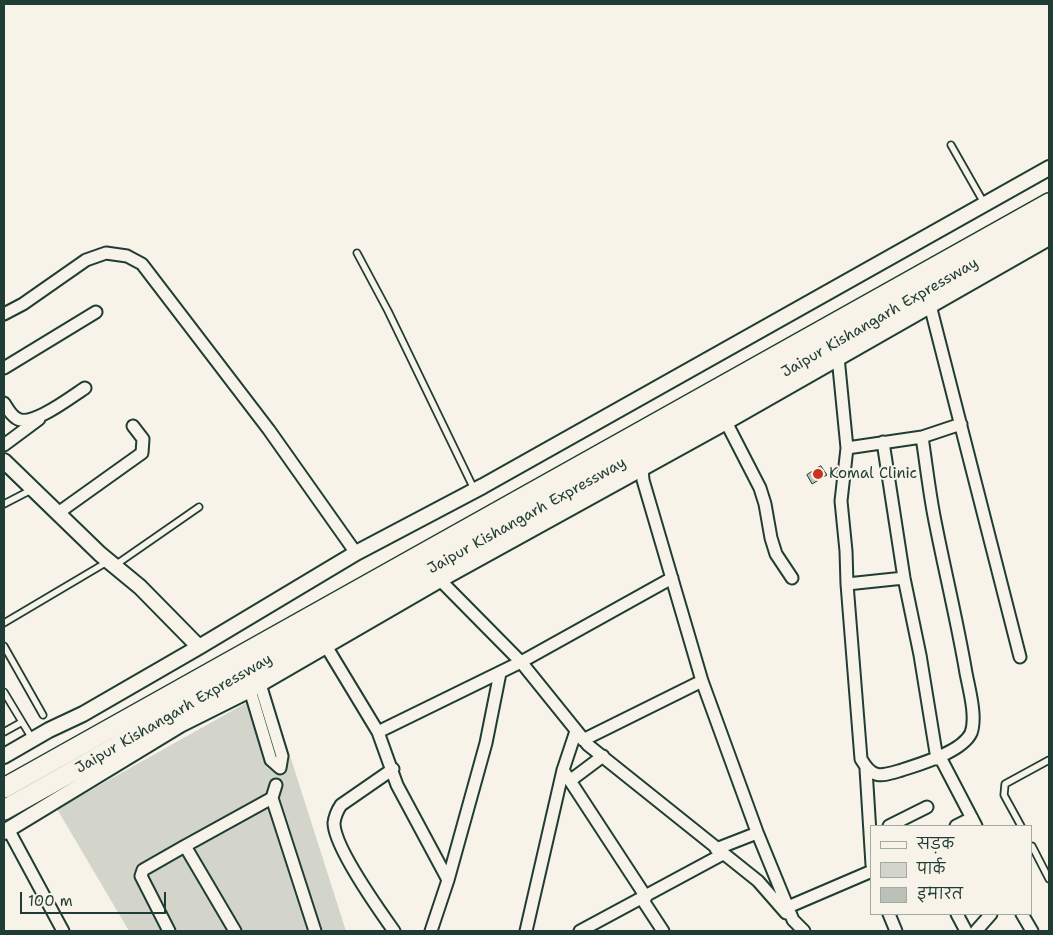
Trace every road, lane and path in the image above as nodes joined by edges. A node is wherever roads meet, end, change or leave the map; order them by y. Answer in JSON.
{"nodes":[{"id":1,"x":951,"y":145,"type":"dead end"},
{"id":2,"x":1049,"y":168,"type":"edge"},
{"id":3,"x":1049,"y":203,"type":"edge"},
{"id":4,"x":985,"y":205,"type":"junction"},
{"id":5,"x":1049,"y":221,"type":"edge"},
{"id":6,"x":1049,"y":238,"type":"edge"},
{"id":7,"x":357,"y":253,"type":"dead end"},
{"id":8,"x":930,"y":305,"type":"junction"},
{"id":9,"x":96,"y":312,"type":"dead end"},
{"id":10,"x":4,"y":314,"type":"edge"},
{"id":11,"x":838,"y":357,"type":"junction"},
{"id":12,"x":4,"y":368,"type":"edge"},
{"id":13,"x":85,"y":388,"type":"dead end"},
{"id":14,"x":4,"y":403,"type":"edge"},
{"id":15,"x":40,"y":418,"type":"junction"},
{"id":16,"x":726,"y":422,"type":"junction"},
{"id":17,"x":961,"y":424,"type":"junction"},
{"id":18,"x":134,"y":426,"type":"dead end"},
{"id":19,"x":922,"y":437,"type":"junction"},
{"id":20,"x":884,"y":442,"type":"junction"},
{"id":21,"x":4,"y":445,"type":"edge"},
{"id":22,"x":847,"y":448,"type":"junction"},
{"id":23,"x":4,"y":461,"type":"edge"},
{"id":24,"x":642,"y":468,"type":"junction"},
{"id":25,"x":33,"y":489,"type":"junction"},
{"id":26,"x":475,"y":491,"type":"junction"},
{"id":27,"x":4,"y":504,"type":"edge"},
{"id":28,"x":199,"y":507,"type":"dead end"},
{"id":29,"x":58,"y":513,"type":"junction"},
{"id":30,"x":356,"y":553,"type":"junction"},
{"id":31,"x":111,"y":564,"type":"junction"},
{"id":32,"x":672,"y":578,"type":"junction"},
{"id":33,"x":792,"y":578,"type":"dead end"},
{"id":34,"x":904,"y":578,"type":"junction"},
{"id":35,"x":440,"y":580,"type":"junction"},
{"id":36,"x":847,"y":584,"type":"junction"},
{"id":37,"x":4,"y":623,"type":"edge"},
{"id":38,"x":4,"y":646,"type":"edge"},
{"id":39,"x":326,"y":646,"type":"junction"},
{"id":40,"x":199,"y":647,"type":"junction"},
{"id":41,"x":1020,"y":656,"type":"dead end"},
{"id":42,"x":521,"y":662,"type":"junction"},
{"id":43,"x":500,"y":673,"type":"junction"},
{"id":44,"x":702,"y":681,"type":"junction"},
{"id":45,"x":255,"y":687,"type":"junction"},
{"id":46,"x":4,"y":692,"type":"edge"},
{"id":47,"x":43,"y":716,"type":"dead end"},
{"id":48,"x":22,"y":722,"type":"junction"},
{"id":49,"x":4,"y":732,"type":"edge"},
{"id":50,"x":378,"y":732,"type":"junction"},
{"id":51,"x":580,"y":735,"type":"junction"},
{"id":52,"x":33,"y":740,"type":"junction"},
{"id":53,"x":4,"y":756,"type":"edge"},
{"id":54,"x":603,"y":756,"type":"junction"},
{"id":55,"x":939,"y":758,"type":"junction"},
{"id":56,"x":1049,"y":760,"type":"edge"},
{"id":57,"x":392,"y":769,"type":"junction"},
{"id":58,"x":866,"y":769,"type":"junction"},
{"id":59,"x":567,"y":775,"type":"junction"},
{"id":60,"x":276,"y":785,"type":"dead end"},
{"id":61,"x":4,"y":788,"type":"edge"},
{"id":62,"x":272,"y":798,"type":"junction"},
{"id":63,"x":927,"y":807,"type":"dead end"},
{"id":64,"x":4,"y":810,"type":"edge"},
{"id":65,"x":974,"y":822,"type":"edge"},
{"id":66,"x":870,"y":825,"type":"edge"},
{"id":67,"x":891,"y":825,"type":"edge"},
{"id":68,"x":960,"y":825,"type":"edge"},
{"id":69,"x":1020,"y":825,"type":"edge"},
{"id":70,"x":6,"y":830,"type":"edge"},
{"id":71,"x":758,"y":833,"type":"junction"},
{"id":72,"x":185,"y":846,"type":"junction"},
{"id":73,"x":1033,"y":848,"type":"edge"},
{"id":74,"x":719,"y":851,"type":"junction"},
{"id":75,"x":870,"y":872,"type":"edge"},
{"id":76,"x":1049,"y":878,"type":"edge"},
{"id":77,"x":448,"y":880,"type":"junction"},
{"id":78,"x":644,"y":898,"type":"junction"},
{"id":79,"x":788,"y":907,"type":"junction"},
{"id":80,"x":889,"y":915,"type":"edge"},
{"id":81,"x":958,"y":915,"type":"edge"},
{"id":82,"x":990,"y":915,"type":"edge"},
{"id":83,"x":1023,"y":915,"type":"edge"},
{"id":84,"x":793,"y":920,"type":"junction"},
{"id":85,"x":63,"y":931,"type":"edge"},
{"id":86,"x":169,"y":931,"type":"edge"},
{"id":87,"x":235,"y":931,"type":"edge"},
{"id":88,"x":315,"y":931,"type":"edge"},
{"id":89,"x":394,"y":931,"type":"edge"},
{"id":90,"x":431,"y":931,"type":"edge"},
{"id":91,"x":526,"y":931,"type":"edge"},
{"id":92,"x":580,"y":931,"type":"edge"},
{"id":93,"x":663,"y":931,"type":"edge"},
{"id":94,"x":804,"y":931,"type":"edge"},
{"id":95,"x":896,"y":931,"type":"edge"},
{"id":96,"x":966,"y":931,"type":"edge"},
{"id":97,"x":976,"y":931,"type":"edge"},
{"id":98,"x":1032,"y":931,"type":"edge"}],
"edges":[{"from":1,"to":4,"type":"lane"},
{"from":2,"to":4,"type":"street"},
{"from":3,"to":61,"type":"highway","name":"Jaipur Kishangarh Expressway"},
{"from":4,"to":26,"type":"street"},
{"from":5,"to":64,"type":"highway","name":"Jaipur Kishangarh Expressway"},
{"from":6,"to":8,"type":"street"},
{"from":7,"to":26,"type":"lane"},
{"from":8,"to":11,"type":"street"},
{"from":8,"to":17,"type":"street"},
{"from":9,"to":12,"type":"street"},
{"from":10,"to":30,"type":"street"},
{"from":11,"to":16,"type":"street"},
{"from":11,"to":22,"type":"street"},
{"from":13,"to":15,"type":"street"},
{"from":14,"to":15,"type":"street"},
{"from":15,"to":21,"type":"street"},
{"from":16,"to":24,"type":"street"},
{"from":16,"to":33,"type":"street"},
{"from":17,"to":19,"type":"street"},
{"from":17,"to":41,"type":"street"},
{"from":18,"to":29,"type":"street"},
{"from":19,"to":20,"type":"street"},
{"from":19,"to":55,"type":"street"},
{"from":20,"to":22,"type":"street"},
{"from":20,"to":34,"type":"street"},
{"from":22,"to":36,"type":"street"},
{"from":23,"to":25,"type":"street"},
{"from":24,"to":32,"type":"street"},
{"from":24,"to":35,"type":"street"},
{"from":25,"to":27,"type":"lane"},
{"from":25,"to":29,"type":"street"},
{"from":26,"to":30,"type":"street"},
{"from":28,"to":31,"type":"lane"},
{"from":29,"to":31,"type":"street"},
{"from":30,"to":40,"type":"street"},
{"from":31,"to":37,"type":"lane"},
{"from":31,"to":40,"type":"street"},
{"from":32,"to":42,"type":"street"},
{"from":32,"to":44,"type":"street"},
{"from":34,"to":36,"type":"street"},
{"from":34,"to":55,"type":"street"},
{"from":35,"to":39,"type":"street"},
{"from":35,"to":42,"type":"street"},
{"from":36,"to":58,"type":"street"},
{"from":38,"to":47,"type":"lane"},
{"from":39,"to":45,"type":"street"},
{"from":39,"to":50,"type":"street"},
{"from":40,"to":52,"type":"street"},
{"from":42,"to":43,"type":"street"},
{"from":42,"to":51,"type":"street"},
{"from":43,"to":50,"type":"street"},
{"from":43,"to":77,"type":"street"},
{"from":44,"to":51,"type":"street"},
{"from":44,"to":71,"type":"street"},
{"from":45,"to":45,"type":"street"},
{"from":45,"to":70,"type":"street"},
{"from":46,"to":48,"type":"lane"},
{"from":48,"to":49,"type":"lane"},
{"from":48,"to":52,"type":"lane"},
{"from":50,"to":57,"type":"street"},
{"from":51,"to":54,"type":"street"},
{"from":51,"to":59,"type":"street"},
{"from":52,"to":53,"type":"street"},
{"from":54,"to":59,"type":"street"},
{"from":54,"to":74,"type":"street"},
{"from":55,"to":58,"type":"street"},
{"from":55,"to":65,"type":"street"},
{"from":56,"to":69,"type":"lane"},
{"from":57,"to":77,"type":"street"},
{"from":57,"to":89,"type":"street"},
{"from":58,"to":66,"type":"street"},
{"from":59,"to":78,"type":"street"},
{"from":59,"to":91,"type":"street"},
{"from":60,"to":62,"type":"street"},
{"from":62,"to":72,"type":"street"},
{"from":62,"to":88,"type":"street"},
{"from":63,"to":67,"type":"street"},
{"from":65,"to":68,"type":"street"},
{"from":70,"to":85,"type":"street"},
{"from":71,"to":74,"type":"street"},
{"from":71,"to":79,"type":"street"},
{"from":72,"to":86,"type":"street"},
{"from":72,"to":87,"type":"street"},
{"from":73,"to":76,"type":"lane"},
{"from":74,"to":78,"type":"street"},
{"from":74,"to":84,"type":"street"},
{"from":75,"to":79,"type":"street"},
{"from":77,"to":90,"type":"street"},
{"from":78,"to":92,"type":"street"},
{"from":78,"to":93,"type":"street"},
{"from":79,"to":84,"type":"street"},
{"from":80,"to":95,"type":"street"},
{"from":81,"to":96,"type":"street"},
{"from":82,"to":97,"type":"street"},
{"from":83,"to":98,"type":"street"},
{"from":84,"to":94,"type":"street"}]}
